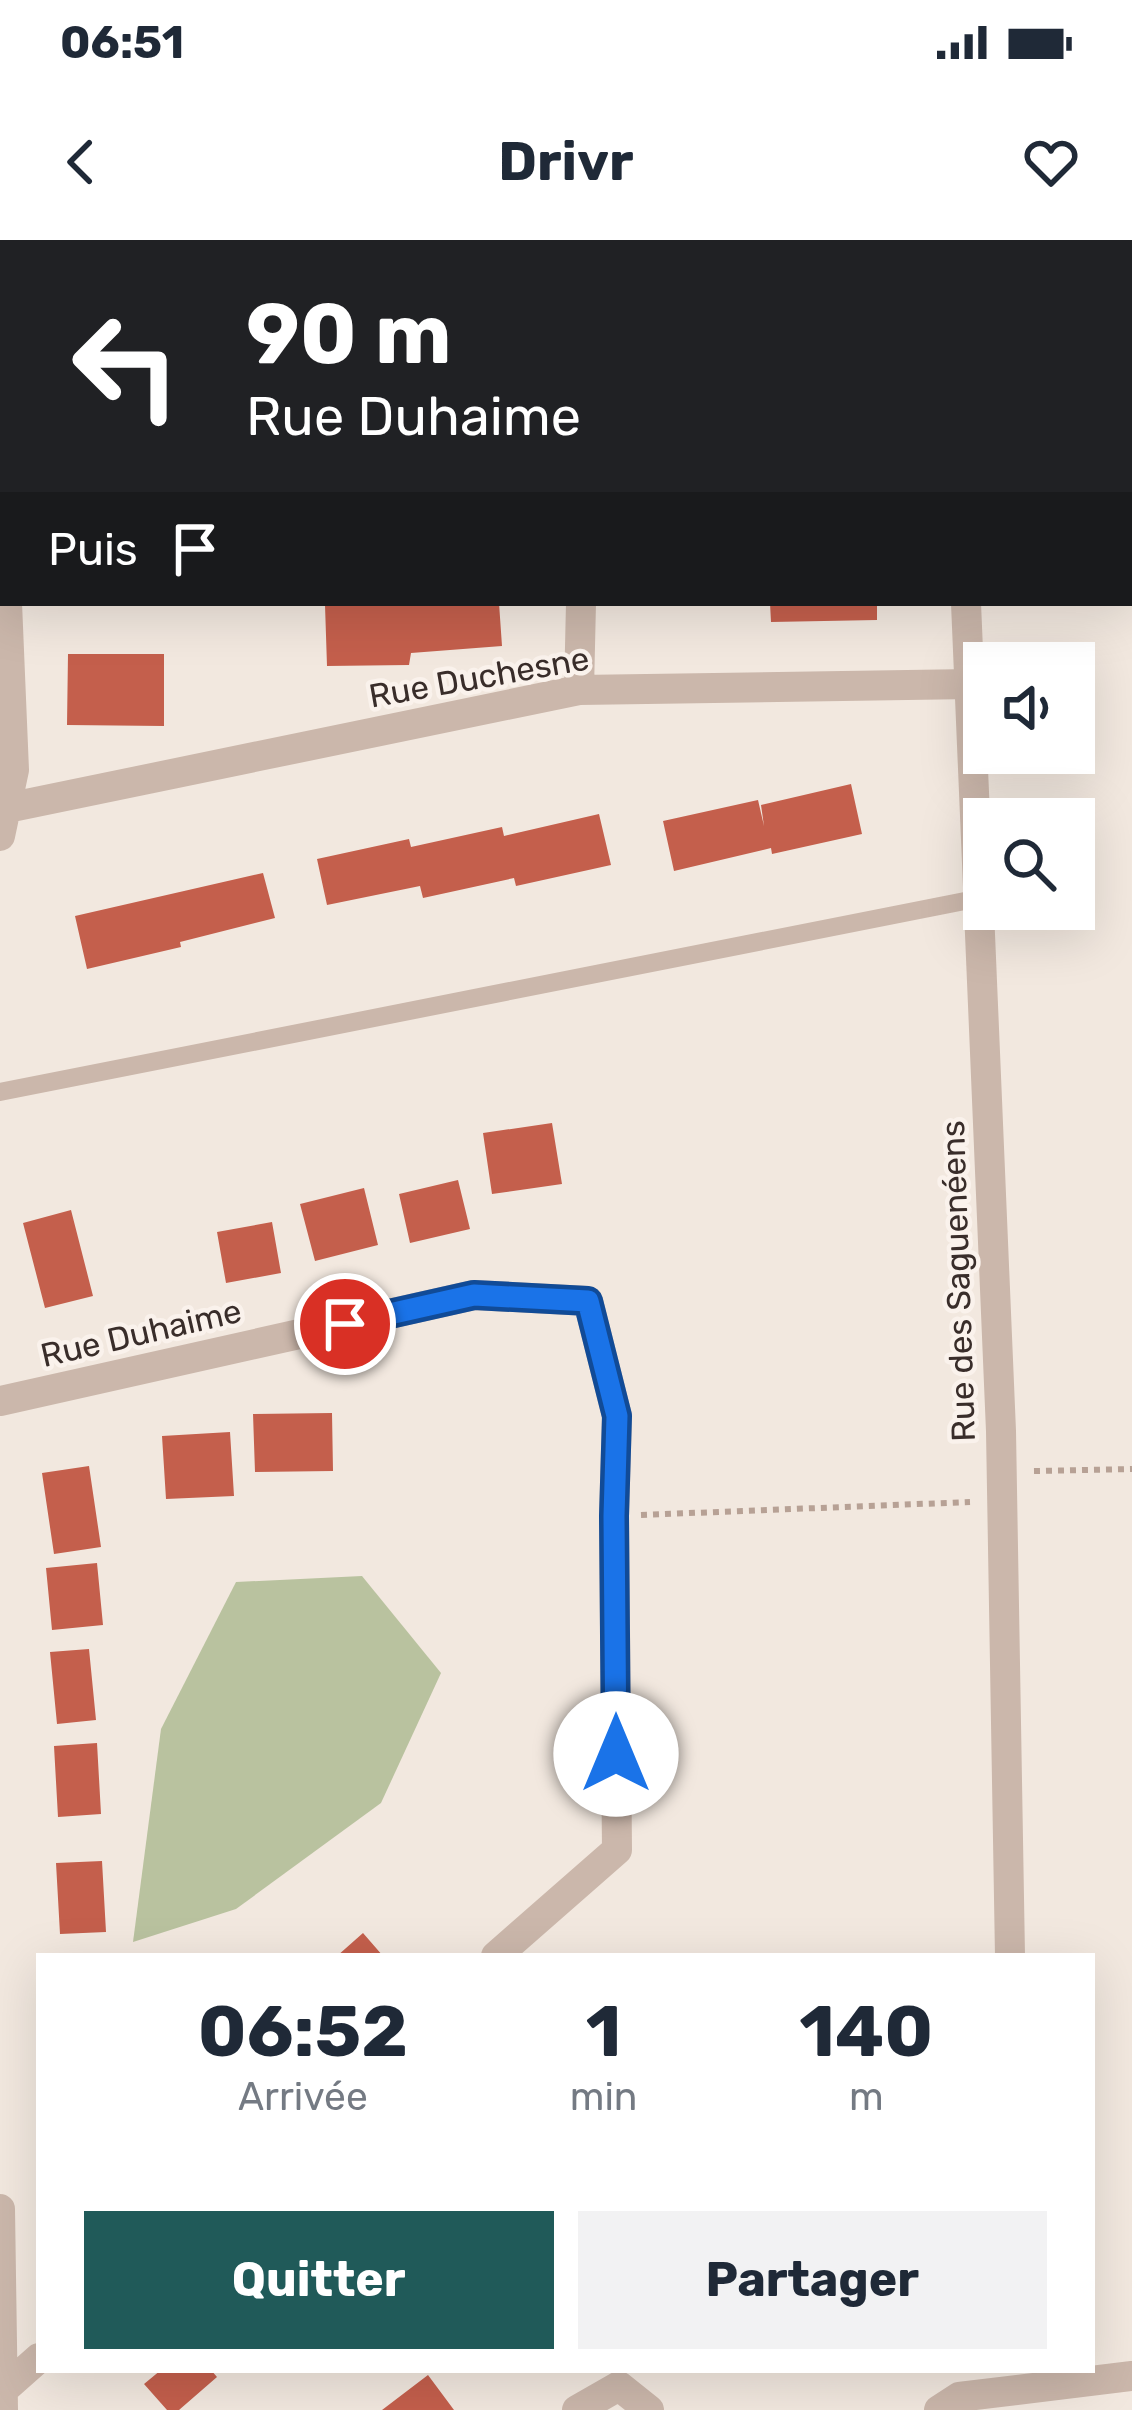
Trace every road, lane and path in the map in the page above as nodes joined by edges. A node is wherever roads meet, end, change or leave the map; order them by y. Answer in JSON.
{"nodes":[{"id":1,"x":8,"y":606,"type":"edge"},
{"id":2,"x":580,"y":606,"type":"edge"},
{"id":3,"x":967,"y":606,"type":"edge"},
{"id":4,"x":969,"y":642,"type":"edge"},
{"id":5,"x":963,"y":684,"type":"edge"},
{"id":6,"x":579,"y":690,"type":"junction"},
{"id":7,"x":3,"y":822,"type":"edge"},
{"id":8,"x":963,"y":901,"type":"edge"},
{"id":9,"x":981,"y":930,"type":"edge"},
{"id":10,"x":0,"y":1093,"type":"edge"},
{"id":11,"x":0,"y":1401,"type":"edge"},
{"id":12,"x":1132,"y":1469,"type":"edge"},
{"id":13,"x":1001,"y":1486,"type":"junction"},
{"id":14,"x":614,"y":1516,"type":"junction"},
{"id":15,"x":499,"y":1953,"type":"edge"},
{"id":16,"x":1010,"y":1953,"type":"edge"},
{"id":17,"x":0,"y":2209,"type":"edge"},
{"id":18,"x":36,"y":2362,"type":"edge"},
{"id":19,"x":1132,"y":2377,"type":"edge"},
{"id":20,"x":1018,"y":2379,"type":"edge"},
{"id":21,"x":957,"y":2392,"type":"edge"},
{"id":22,"x":3,"y":2400,"type":"edge"},
{"id":23,"x":577,"y":2410,"type":"edge"},
{"id":24,"x":649,"y":2410,"type":"edge"}],
"edges":[{"from":1,"to":7,"type":"street"},
{"from":2,"to":6,"type":"street"},
{"from":3,"to":4,"type":"street","name":"Rue des Saguenéens"},
{"from":5,"to":6,"type":"street","name":"Rue Duchesne"},
{"from":6,"to":7,"type":"street","name":"Rue Duchesne"},
{"from":8,"to":10,"type":"lane"},
{"from":9,"to":13,"type":"street","name":"Rue des Saguenéens"},
{"from":11,"to":14,"type":"street","name":"Rue Duhaime"},
{"from":12,"to":13,"type":"path"},
{"from":13,"to":14,"type":"path"},
{"from":13,"to":16,"type":"street","name":"Rue des Saguenéens"},
{"from":14,"to":15,"type":"street","name":"Rue Duhaime"},
{"from":17,"to":22,"type":"street"},
{"from":18,"to":22,"type":"street"},
{"from":19,"to":20,"type":"street"},
{"from":20,"to":21,"type":"street"},
{"from":23,"to":24,"type":"street"}]}
